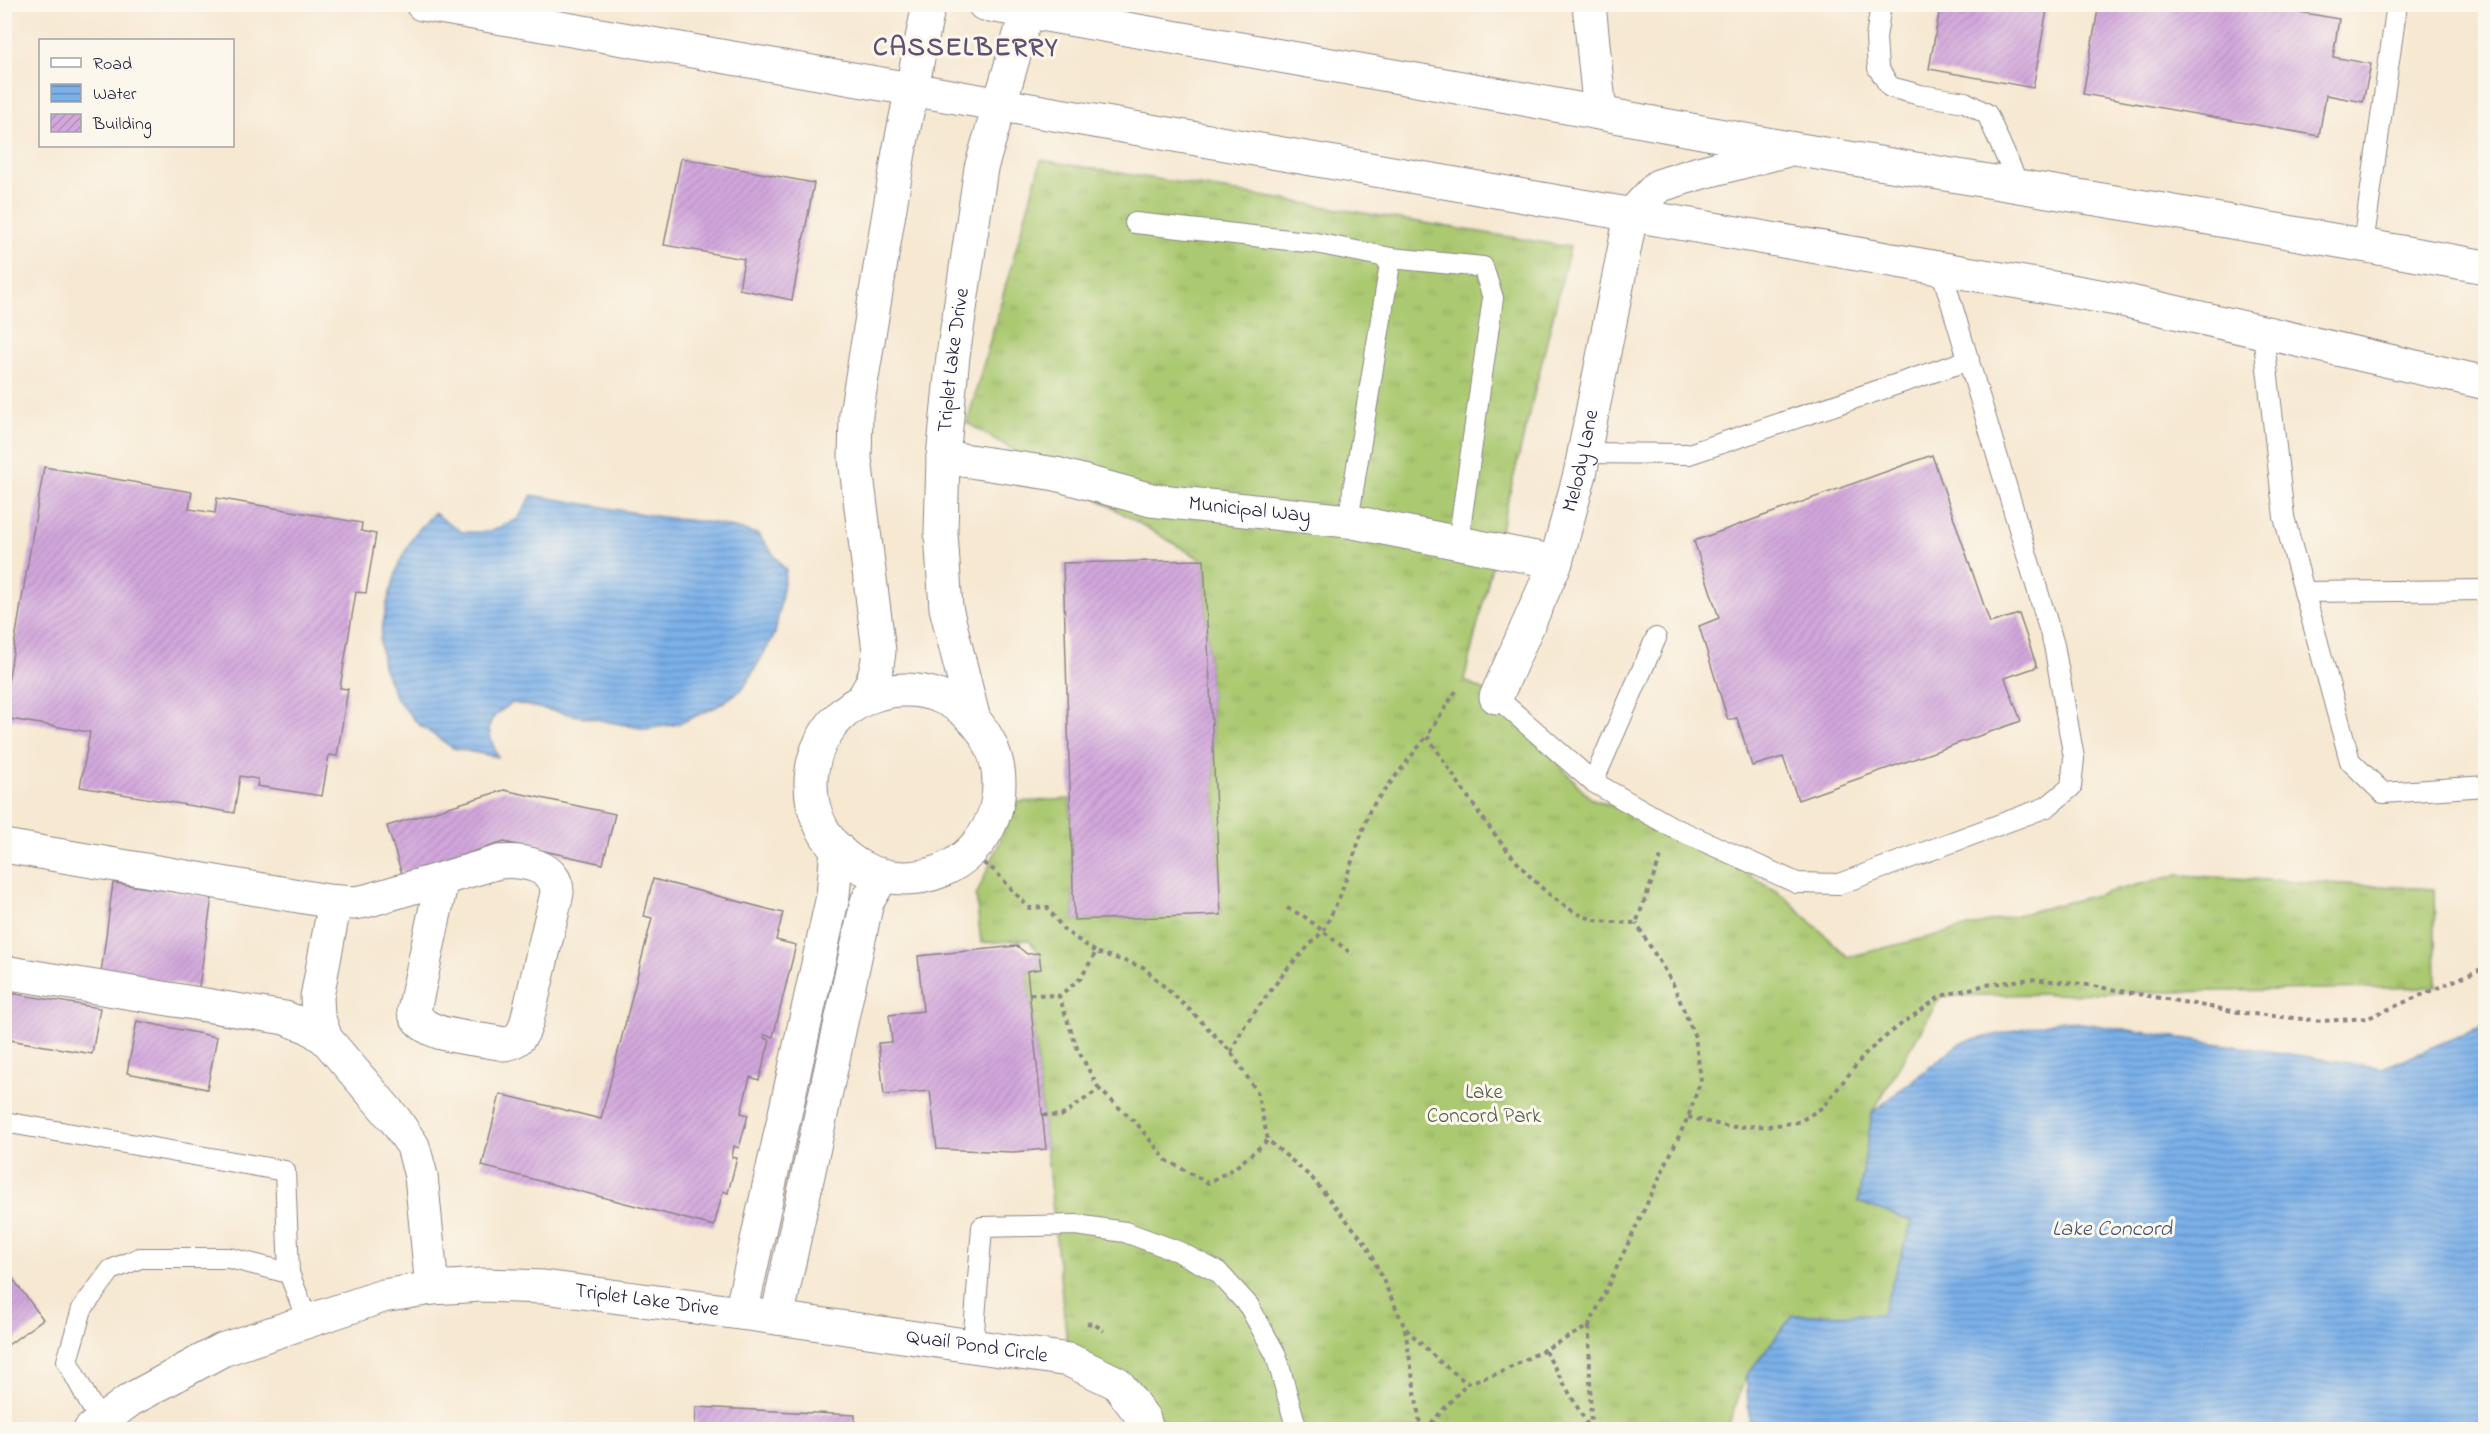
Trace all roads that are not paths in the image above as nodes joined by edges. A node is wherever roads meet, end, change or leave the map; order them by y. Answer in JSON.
{"nodes":[{"id":1,"x":422,"y":4,"type":"edge"},
{"id":2,"x":929,"y":4,"type":"edge"},
{"id":3,"x":984,"y":4,"type":"edge"},
{"id":4,"x":1589,"y":4,"type":"edge"},
{"id":5,"x":1881,"y":4,"type":"edge"},
{"id":6,"x":2397,"y":4,"type":"edge"},
{"id":7,"x":1028,"y":8,"type":"edge"},
{"id":8,"x":912,"y":89,"type":"junction"},
{"id":9,"x":1000,"y":104,"type":"junction"},
{"id":10,"x":1600,"y":112,"type":"junction"},
{"id":11,"x":1794,"y":149,"type":"junction"},
{"id":12,"x":2019,"y":186,"type":"junction"},
{"id":13,"x":1631,"y":214,"type":"junction"},
{"id":14,"x":1135,"y":223,"type":"dead end"},
{"id":15,"x":2363,"y":245,"type":"junction"},
{"id":16,"x":1391,"y":258,"type":"junction"},
{"id":17,"x":2486,"y":267,"type":"edge"},
{"id":18,"x":1941,"y":268,"type":"junction"},
{"id":19,"x":2264,"y":333,"type":"junction"},
{"id":20,"x":1969,"y":360,"type":"junction"},
{"id":21,"x":2486,"y":364,"type":"edge"},
{"id":22,"x":2421,"y":368,"type":"junction"},
{"id":23,"x":2486,"y":383,"type":"edge"},
{"id":24,"x":1584,"y":453,"type":"junction"},
{"id":25,"x":943,"y":458,"type":"junction"},
{"id":26,"x":1348,"y":521,"type":"junction"},
{"id":27,"x":1458,"y":543,"type":"junction"},
{"id":28,"x":1556,"y":562,"type":"junction"},
{"id":29,"x":2486,"y":590,"type":"edge"},
{"id":30,"x":2304,"y":592,"type":"junction"},
{"id":31,"x":1656,"y":638,"type":"dead end"},
{"id":32,"x":1497,"y":697,"type":"joint"},
{"id":33,"x":862,"y":700,"type":"junction"},
{"id":34,"x":974,"y":720,"type":"junction"},
{"id":35,"x":1593,"y":782,"type":"junction"},
{"id":36,"x":2486,"y":786,"type":"edge"},
{"id":37,"x":4,"y":846,"type":"edge"},
{"id":38,"x":837,"y":848,"type":"junction"},
{"id":39,"x":883,"y":875,"type":"junction"},
{"id":40,"x":442,"y":879,"type":"junction"},
{"id":41,"x":335,"y":902,"type":"junction"},
{"id":42,"x":4,"y":972,"type":"edge"},
{"id":43,"x":326,"y":1039,"type":"junction"},
{"id":44,"x":4,"y":1122,"type":"edge"},
{"id":45,"x":289,"y":1273,"type":"junction"},
{"id":46,"x":432,"y":1288,"type":"junction"},
{"id":47,"x":741,"y":1313,"type":"junction"},
{"id":48,"x":777,"y":1318,"type":"junction"},
{"id":49,"x":308,"y":1322,"type":"junction"},
{"id":50,"x":973,"y":1345,"type":"junction"},
{"id":51,"x":95,"y":1426,"type":"edge"},
{"id":52,"x":1147,"y":1430,"type":"edge"},
{"id":53,"x":1297,"y":1430,"type":"edge"}],
"edges":[{"from":1,"to":8,"type":"street"},
{"from":2,"to":8,"type":"street"},
{"from":3,"to":7,"type":"street"},
{"from":4,"to":10,"type":"street"},
{"from":5,"to":12,"type":"lane"},
{"from":6,"to":15,"type":"lane"},
{"from":7,"to":9,"type":"street","name":"Triplet Lake Drive"},
{"from":7,"to":10,"type":"street"},
{"from":8,"to":9,"type":"street"},
{"from":8,"to":33,"type":"street"},
{"from":9,"to":13,"type":"street"},
{"from":9,"to":25,"type":"street","name":"Triplet Lake Drive"},
{"from":10,"to":11,"type":"street"},
{"from":11,"to":12,"type":"street"},
{"from":11,"to":13,"type":"street"},
{"from":12,"to":15,"type":"street"},
{"from":13,"to":18,"type":"street"},
{"from":13,"to":24,"type":"street","name":"Melody Lane"},
{"from":14,"to":16,"type":"lane"},
{"from":15,"to":17,"type":"street"},
{"from":16,"to":26,"type":"lane"},
{"from":16,"to":27,"type":"lane"},
{"from":18,"to":19,"type":"street"},
{"from":18,"to":20,"type":"lane"},
{"from":19,"to":22,"type":"street"},
{"from":19,"to":30,"type":"lane"},
{"from":20,"to":24,"type":"lane"},
{"from":20,"to":35,"type":"lane"},
{"from":21,"to":22,"type":"street"},
{"from":22,"to":23,"type":"street"},
{"from":24,"to":28,"type":"street","name":"Melody Lane"},
{"from":25,"to":26,"type":"street","name":"Municipal Way"},
{"from":25,"to":34,"type":"street","name":"Triplet Lake Drive"},
{"from":26,"to":27,"type":"street","name":"Municipal Way"},
{"from":27,"to":28,"type":"street","name":"Municipal Way"},
{"from":28,"to":32,"type":"street","name":"Melody Lane"},
{"from":29,"to":30,"type":"lane"},
{"from":30,"to":36,"type":"lane"},
{"from":31,"to":35,"type":"lane"},
{"from":32,"to":35,"type":"lane"},
{"from":33,"to":34,"type":"street"},
{"from":33,"to":38,"type":"street"},
{"from":34,"to":39,"type":"street"},
{"from":37,"to":41,"type":"street"},
{"from":38,"to":39,"type":"street"},
{"from":38,"to":47,"type":"street"},
{"from":39,"to":48,"type":"street"},
{"from":40,"to":40,"type":"street"},
{"from":40,"to":41,"type":"street"},
{"from":41,"to":43,"type":"street"},
{"from":42,"to":43,"type":"street"},
{"from":43,"to":46,"type":"street"},
{"from":44,"to":45,"type":"lane"},
{"from":45,"to":49,"type":"lane"},
{"from":45,"to":51,"type":"lane"},
{"from":46,"to":47,"type":"street","name":"Triplet Lake Drive"},
{"from":46,"to":49,"type":"street","name":"Triplet Lake Drive"},
{"from":47,"to":48,"type":"street","name":"Triplet Lake Drive"},
{"from":48,"to":50,"type":"street","name":"Quail Pond Circle"},
{"from":49,"to":51,"type":"street","name":"Triplet Lake Drive"},
{"from":50,"to":52,"type":"street","name":"Quail Pond Circle"},
{"from":50,"to":53,"type":"lane"}]}
